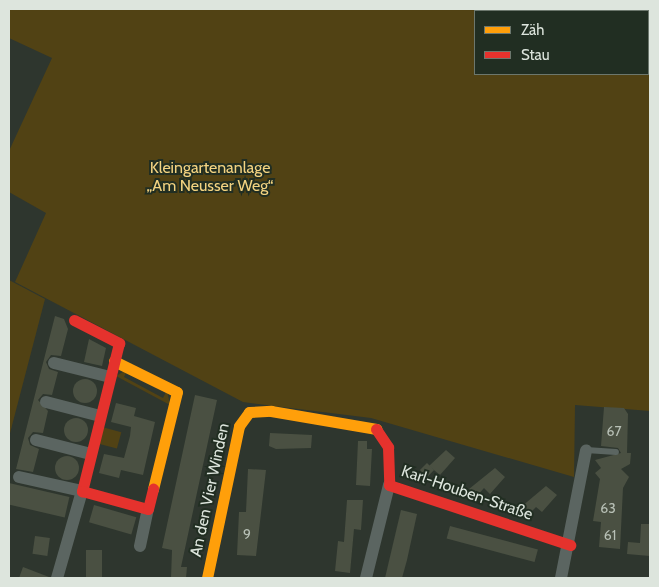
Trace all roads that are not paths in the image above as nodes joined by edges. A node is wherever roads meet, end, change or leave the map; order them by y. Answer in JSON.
{"nodes":[{"id":1,"x":74,"y":320,"type":"dead end"},
{"id":2,"x":114,"y":361,"type":"junction"},
{"id":3,"x":54,"y":363,"type":"dead end"},
{"id":4,"x":110,"y":377,"type":"junction"},
{"id":5,"x":46,"y":402,"type":"dead end"},
{"id":6,"x":249,"y":412,"type":"joint"},
{"id":7,"x":100,"y":416,"type":"junction"},
{"id":8,"x":36,"y":440,"type":"dead end"},
{"id":9,"x":586,"y":450,"type":"joint"},
{"id":10,"x":616,"y":452,"type":"dead end"},
{"id":11,"x":91,"y":454,"type":"junction"},
{"id":12,"x":19,"y":477,"type":"dead end"},
{"id":13,"x":389,"y":485,"type":"junction"},
{"id":14,"x":82,"y":492,"type":"junction"},
{"id":15,"x":148,"y":509,"type":"junction"},
{"id":16,"x":570,"y":545,"type":"junction"},
{"id":17,"x":140,"y":546,"type":"dead end"},
{"id":18,"x":57,"y":578,"type":"edge"},
{"id":19,"x":207,"y":578,"type":"edge"},
{"id":20,"x":366,"y":578,"type":"edge"},
{"id":21,"x":562,"y":578,"type":"edge"}],
"edges":[{"from":1,"to":2,"type":"street"},
{"from":2,"to":4,"type":"street"},
{"from":2,"to":15,"type":"street"},
{"from":3,"to":4,"type":"street"},
{"from":4,"to":7,"type":"street"},
{"from":5,"to":7,"type":"street"},
{"from":6,"to":13,"type":"street","name":"Karl-Houben-Straße"},
{"from":6,"to":19,"type":"street","name":"An den Vier Winden"},
{"from":7,"to":11,"type":"street"},
{"from":8,"to":11,"type":"street"},
{"from":9,"to":10,"type":"lane"},
{"from":9,"to":16,"type":"street"},
{"from":11,"to":14,"type":"street"},
{"from":12,"to":14,"type":"street"},
{"from":13,"to":16,"type":"street","name":"Karl-Houben-Straße"},
{"from":13,"to":20,"type":"street"},
{"from":14,"to":15,"type":"street"},
{"from":14,"to":18,"type":"street"},
{"from":15,"to":17,"type":"street"},
{"from":16,"to":21,"type":"street"}]}
